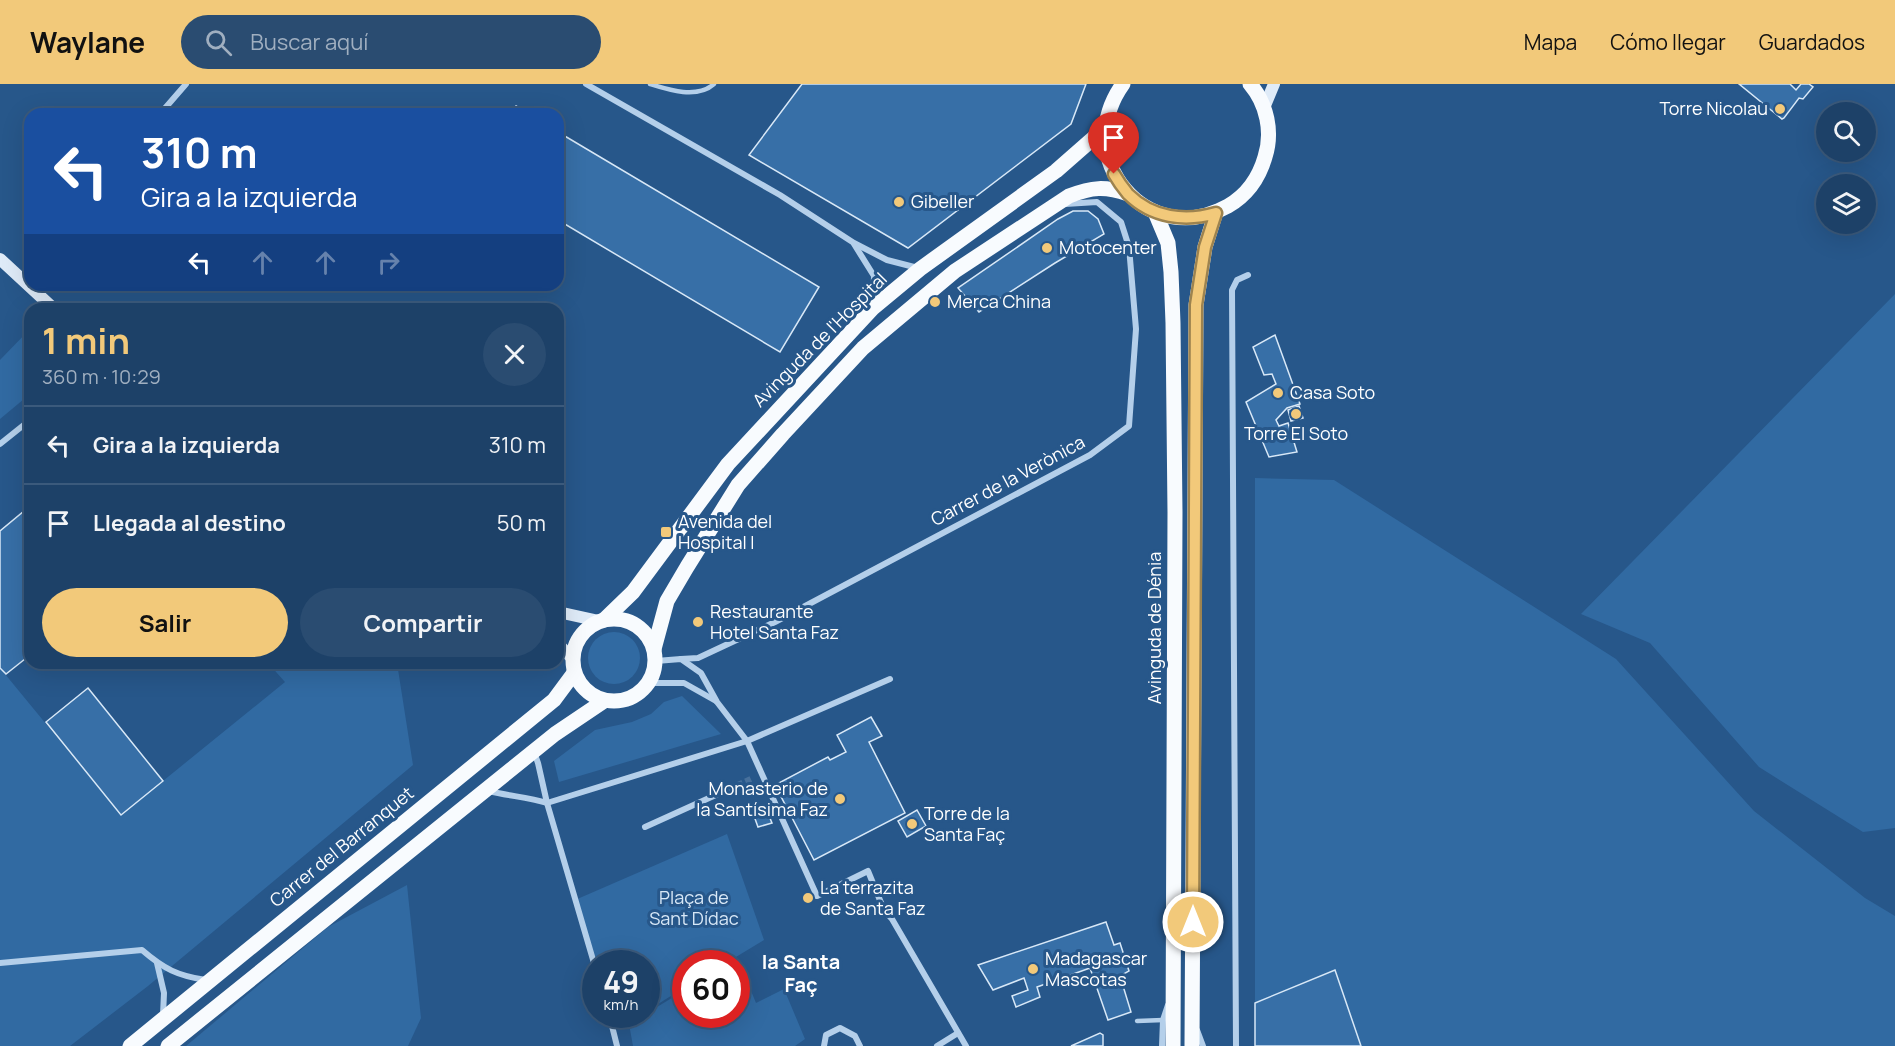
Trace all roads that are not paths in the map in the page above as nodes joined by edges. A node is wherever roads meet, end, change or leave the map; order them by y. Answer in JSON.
{"nodes":[{"id":1,"x":186,"y":84,"type":"edge"},
{"id":2,"x":586,"y":84,"type":"edge"},
{"id":3,"x":650,"y":84,"type":"edge"},
{"id":4,"x":714,"y":84,"type":"edge"},
{"id":5,"x":1123,"y":84,"type":"edge"},
{"id":6,"x":1250,"y":84,"type":"edge"},
{"id":7,"x":1274,"y":84,"type":"edge"},
{"id":8,"x":165,"y":108,"type":"edge"},
{"id":9,"x":1264,"y":108,"type":"junction"},
{"id":10,"x":1105,"y":128,"type":"junction"},
{"id":11,"x":1128,"y":194,"type":"junction"},
{"id":12,"x":1055,"y":204,"type":"junction"},
{"id":13,"x":1155,"y":212,"type":"junction"},
{"id":14,"x":1216,"y":213,"type":"junction"},
{"id":15,"x":854,"y":243,"type":"junction"},
{"id":16,"x":0,"y":259,"type":"edge"},
{"id":17,"x":920,"y":269,"type":"junction"},
{"id":18,"x":24,"y":273,"type":"edge"},
{"id":19,"x":1248,"y":275,"type":"dead end"},
{"id":20,"x":20,"y":278,"type":"junction"},
{"id":21,"x":24,"y":282,"type":"edge"},
{"id":22,"x":34,"y":291,"type":"edge"},
{"id":23,"x":47,"y":303,"type":"edge"},
{"id":24,"x":873,"y":308,"type":"junction"},
{"id":25,"x":24,"y":425,"type":"edge"},
{"id":26,"x":0,"y":444,"type":"edge"},
{"id":27,"x":564,"y":613,"type":"edge"},
{"id":28,"x":601,"y":620,"type":"junction"},
{"id":29,"x":564,"y":653,"type":"edge"},
{"id":30,"x":655,"y":655,"type":"junction"},
{"id":31,"x":681,"y":659,"type":"junction"},
{"id":32,"x":573,"y":666,"type":"junction"},
{"id":33,"x":890,"y":679,"type":"dead end"},
{"id":34,"x":649,"y":683,"type":"junction"},
{"id":35,"x":604,"y":701,"type":"junction"},
{"id":36,"x":717,"y":702,"type":"junction"},
{"id":37,"x":749,"y":744,"type":"junction"},
{"id":38,"x":534,"y":751,"type":"junction"},
{"id":39,"x":729,"y":789,"type":"tunnel mouth"},
{"id":40,"x":485,"y":790,"type":"junction"},
{"id":41,"x":547,"y":803,"type":"junction"},
{"id":42,"x":645,"y":827,"type":"dead end"},
{"id":43,"x":590,"y":950,"type":"edge"},
{"id":44,"x":0,"y":963,"type":"edge"},
{"id":45,"x":157,"y":963,"type":"junction"},
{"id":46,"x":211,"y":981,"type":"junction"},
{"id":47,"x":1172,"y":990,"type":"junction"},
{"id":48,"x":1192,"y":1017,"type":"junction"},
{"id":49,"x":163,"y":1019,"type":"junction"},
{"id":50,"x":1163,"y":1020,"type":"junction"},
{"id":51,"x":1137,"y":1021,"type":"dead end"},
{"id":52,"x":612,"y":1028,"type":"edge"},
{"id":53,"x":958,"y":1033,"type":"junction"},
{"id":54,"x":130,"y":1046,"type":"edge"},
{"id":55,"x":168,"y":1046,"type":"edge"},
{"id":56,"x":617,"y":1046,"type":"edge"},
{"id":57,"x":824,"y":1046,"type":"edge"},
{"id":58,"x":860,"y":1046,"type":"edge"},
{"id":59,"x":937,"y":1046,"type":"edge"},
{"id":60,"x":966,"y":1046,"type":"edge"},
{"id":61,"x":1162,"y":1046,"type":"edge"},
{"id":62,"x":1173,"y":1046,"type":"edge"},
{"id":63,"x":1192,"y":1046,"type":"edge"},
{"id":64,"x":1203,"y":1046,"type":"edge"},
{"id":65,"x":1236,"y":1046,"type":"edge"}],
"edges":[{"from":1,"to":8,"type":"street"},
{"from":2,"to":15,"type":"street"},
{"from":3,"to":4,"type":"lane"},
{"from":5,"to":10,"type":"main road"},
{"from":6,"to":9,"type":"main road"},
{"from":7,"to":9,"type":"street"},
{"from":9,"to":14,"type":"main road"},
{"from":10,"to":11,"type":"main road"},
{"from":10,"to":17,"type":"main road","name":"Avinguda de l'Hospital"},
{"from":11,"to":12,"type":"main road","name":"Avinguda de l'Hospital"},
{"from":11,"to":13,"type":"main road"},
{"from":12,"to":30,"type":"main road","name":"Avinguda de l'Hospital"},
{"from":12,"to":31,"type":"street","name":"Carrer de la Verònica"},
{"from":13,"to":14,"type":"main road"},
{"from":13,"to":47,"type":"main road","name":"Avinguda de Dénia"},
{"from":14,"to":48,"type":"main road"},
{"from":15,"to":17,"type":"street"},
{"from":15,"to":24,"type":"street"},
{"from":16,"to":20,"type":"street"},
{"from":17,"to":24,"type":"main road","name":"Avinguda de l'Hospital"},
{"from":18,"to":20,"type":"street"},
{"from":19,"to":65,"type":"street"},
{"from":20,"to":21,"type":"street"},
{"from":22,"to":23,"type":"street"},
{"from":24,"to":28,"type":"main road","name":"Avinguda de l'Hospital"},
{"from":25,"to":26,"type":"street"},
{"from":27,"to":28,"type":"street"},
{"from":28,"to":30,"type":"main road"},
{"from":28,"to":32,"type":"main road"},
{"from":29,"to":32,"type":"street"},
{"from":30,"to":31,"type":"street","name":"Carrer de la Verònica"},
{"from":30,"to":34,"type":"main road"},
{"from":31,"to":36,"type":"street"},
{"from":32,"to":35,"type":"main road"},
{"from":32,"to":46,"type":"main road","name":"Carrer del Barranquet"},
{"from":33,"to":37,"type":"street"},
{"from":34,"to":35,"type":"main road"},
{"from":34,"to":36,"type":"street"},
{"from":35,"to":38,"type":"main road"},
{"from":36,"to":37,"type":"street"},
{"from":37,"to":41,"type":"street"},
{"from":37,"to":53,"type":"street"},
{"from":38,"to":40,"type":"main road"},
{"from":38,"to":41,"type":"street"},
{"from":39,"to":42,"type":"street"},
{"from":40,"to":41,"type":"street"},
{"from":40,"to":55,"type":"main road"},
{"from":41,"to":43,"type":"street"},
{"from":44,"to":45,"type":"street"},
{"from":45,"to":46,"type":"street"},
{"from":45,"to":49,"type":"street"},
{"from":46,"to":49,"type":"main road","name":"Carrer del Barranquet"},
{"from":47,"to":50,"type":"street"},
{"from":47,"to":62,"type":"main road","name":"Avinguda de Dénia"},
{"from":48,"to":63,"type":"main road"},
{"from":48,"to":64,"type":"street"},
{"from":49,"to":54,"type":"main road","name":"Carrer del Barranquet"},
{"from":50,"to":51,"type":"lane"},
{"from":50,"to":61,"type":"street"},
{"from":52,"to":56,"type":"street"},
{"from":53,"to":59,"type":"street"},
{"from":53,"to":60,"type":"street"},
{"from":57,"to":58,"type":"street"}]}
